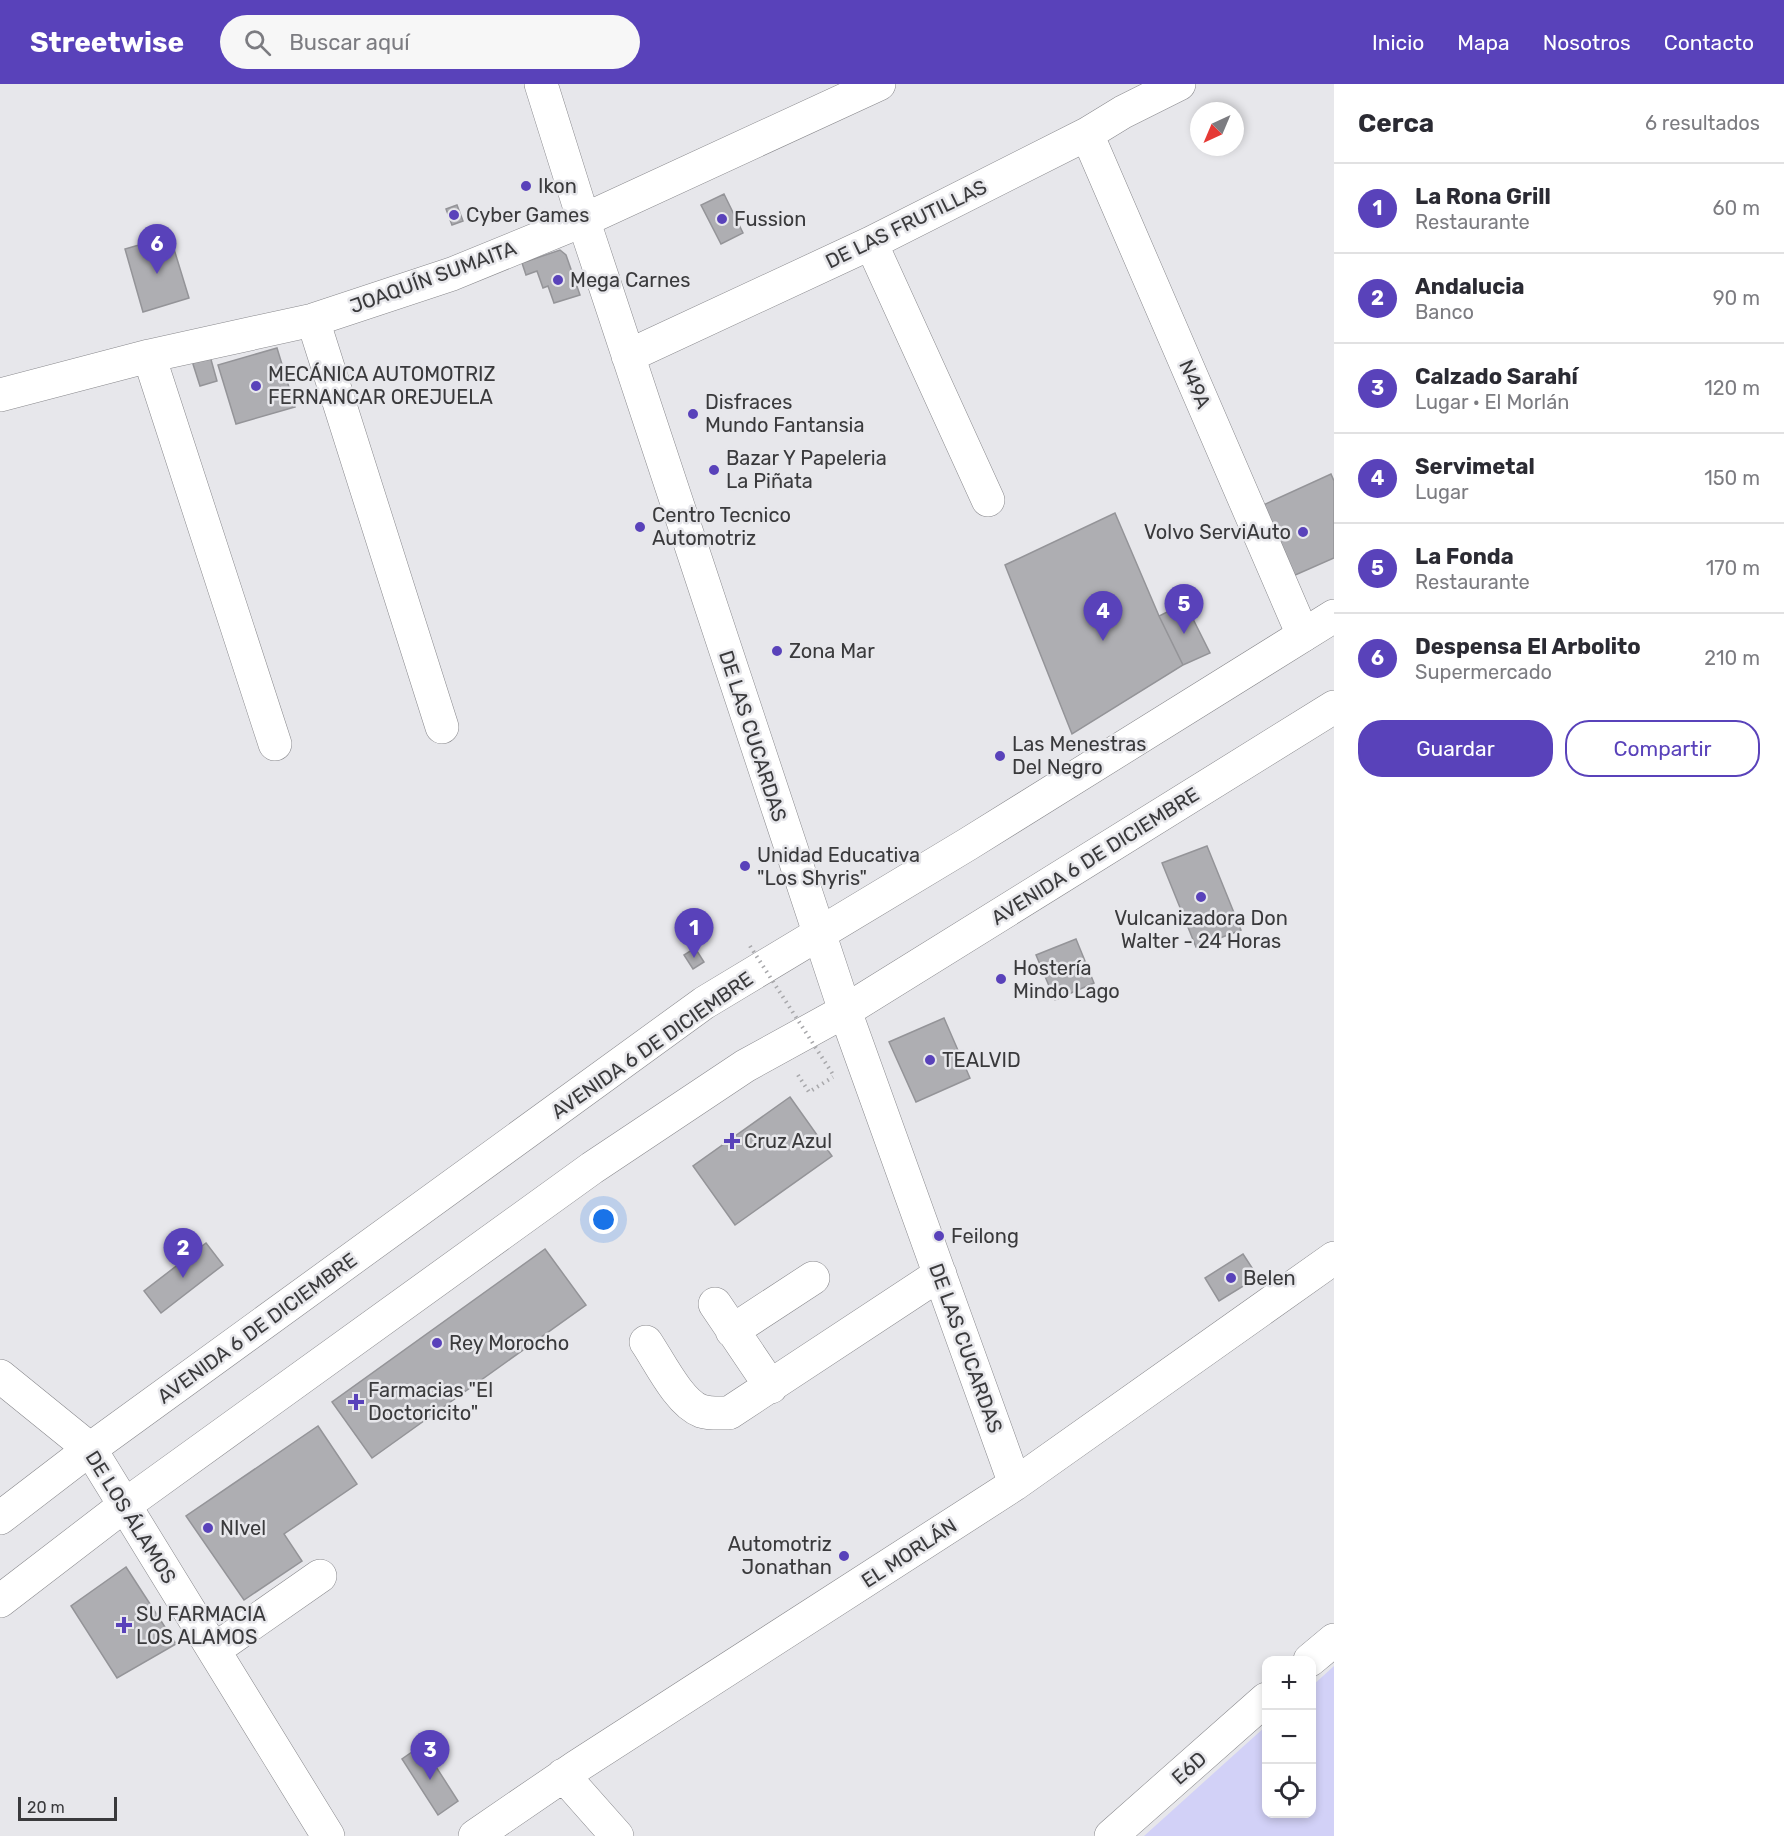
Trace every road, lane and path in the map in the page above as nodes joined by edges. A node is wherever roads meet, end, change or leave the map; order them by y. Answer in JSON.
{"nodes":[{"id":1,"x":541,"y":84,"type":"edge"},
{"id":2,"x":879,"y":84,"type":"edge"},
{"id":3,"x":1179,"y":84,"type":"edge"},
{"id":4,"x":1087,"y":134,"type":"junction"},
{"id":5,"x":584,"y":220,"type":"junction"},
{"id":6,"x":871,"y":243,"type":"junction"},
{"id":7,"x":313,"y":320,"type":"junction"},
{"id":8,"x":149,"y":356,"type":"junction"},
{"id":9,"x":628,"y":356,"type":"junction"},
{"id":10,"x":0,"y":395,"type":"edge"},
{"id":11,"x":988,"y":500,"type":"dead end"},
{"id":12,"x":1334,"y":616,"type":"edge"},
{"id":13,"x":1303,"y":634,"type":"junction"},
{"id":14,"x":1334,"y":707,"type":"edge"},
{"id":15,"x":442,"y":727,"type":"dead end"},
{"id":16,"x":275,"y":744,"type":"dead end"},
{"id":17,"x":819,"y":934,"type":"junction"},
{"id":18,"x":750,"y":946,"type":"dead end"},
{"id":19,"x":845,"y":1011,"type":"junction"},
{"id":20,"x":797,"y":1073,"type":"dead end"},
{"id":21,"x":1334,"y":1258,"type":"edge"},
{"id":22,"x":940,"y":1274,"type":"junction"},
{"id":23,"x":813,"y":1278,"type":"dead end"},
{"id":24,"x":715,"y":1304,"type":"dead end"},
{"id":25,"x":732,"y":1331,"type":"junction"},
{"id":26,"x":646,"y":1342,"type":"dead end"},
{"id":27,"x":0,"y":1376,"type":"edge"},
{"id":28,"x":771,"y":1387,"type":"junction"},
{"id":29,"x":90,"y":1449,"type":"junction"},
{"id":30,"x":1016,"y":1484,"type":"junction"},
{"id":31,"x":125,"y":1505,"type":"junction"},
{"id":32,"x":0,"y":1518,"type":"edge"},
{"id":33,"x":321,"y":1576,"type":"dead end"},
{"id":34,"x":0,"y":1601,"type":"edge"},
{"id":35,"x":1334,"y":1640,"type":"edge"},
{"id":36,"x":214,"y":1650,"type":"junction"},
{"id":37,"x":1315,"y":1656,"type":"edge"},
{"id":38,"x":1262,"y":1703,"type":"edge"},
{"id":39,"x":563,"y":1776,"type":"junction"},
{"id":40,"x":328,"y":1836,"type":"edge"},
{"id":41,"x":475,"y":1836,"type":"edge"},
{"id":42,"x":616,"y":1836,"type":"edge"},
{"id":43,"x":1111,"y":1836,"type":"edge"}],
"edges":[{"from":1,"to":5,"type":"street","name":"DE LAS CUCARDAS"},
{"from":2,"to":5,"type":"street","name":"JOAQUÍN SUMAITA"},
{"from":3,"to":4,"type":"street","name":"DE LAS FRUTILLAS"},
{"from":4,"to":6,"type":"street","name":"DE LAS FRUTILLAS"},
{"from":4,"to":13,"type":"street","name":"N49A"},
{"from":5,"to":7,"type":"street","name":"JOAQUÍN SUMAITA"},
{"from":5,"to":9,"type":"street","name":"DE LAS CUCARDAS"},
{"from":6,"to":9,"type":"street","name":"DE LAS FRUTILLAS"},
{"from":6,"to":11,"type":"street"},
{"from":7,"to":8,"type":"street","name":"JOAQUÍN SUMAITA"},
{"from":7,"to":15,"type":"street"},
{"from":8,"to":10,"type":"street","name":"JOAQUÍN SUMAITA"},
{"from":8,"to":16,"type":"street"},
{"from":9,"to":17,"type":"street","name":"DE LAS CUCARDAS"},
{"from":12,"to":13,"type":"street","name":"AVENIDA 6 DE DICIEMBRE"},
{"from":13,"to":17,"type":"street","name":"AVENIDA 6 DE DICIEMBRE"},
{"from":14,"to":19,"type":"street","name":"AVENIDA 6 DE DICIEMBRE"},
{"from":17,"to":19,"type":"street","name":"DE LAS CUCARDAS"},
{"from":17,"to":29,"type":"street","name":"AVENIDA 6 DE DICIEMBRE"},
{"from":18,"to":20,"type":"path","bridge":true},
{"from":19,"to":22,"type":"street","name":"DE LAS CUCARDAS"},
{"from":19,"to":31,"type":"street","name":"AVENIDA 6 DE DICIEMBRE"},
{"from":21,"to":30,"type":"street","name":"EL MORLÁN"},
{"from":22,"to":28,"type":"street"},
{"from":22,"to":30,"type":"street","name":"DE LAS CUCARDAS"},
{"from":23,"to":25,"type":"street"},
{"from":24,"to":25,"type":"street"},
{"from":25,"to":28,"type":"street"},
{"from":26,"to":28,"type":"street"},
{"from":27,"to":29,"type":"street","name":"DE LOS ÁLAMOS"},
{"from":29,"to":31,"type":"street","name":"DE LOS ÁLAMOS"},
{"from":29,"to":32,"type":"street","name":"AVENIDA 6 DE DICIEMBRE"},
{"from":30,"to":39,"type":"street","name":"EL MORLÁN"},
{"from":31,"to":34,"type":"street","name":"AVENIDA 6 DE DICIEMBRE"},
{"from":31,"to":36,"type":"street","name":"DE LOS ÁLAMOS"},
{"from":33,"to":36,"type":"street"},
{"from":35,"to":37,"type":"street"},
{"from":36,"to":40,"type":"street","name":"DE LOS ÁLAMOS"},
{"from":38,"to":43,"type":"street","name":"E6D"},
{"from":39,"to":41,"type":"street","name":"EL MORLÁN"},
{"from":39,"to":42,"type":"street"}]}
